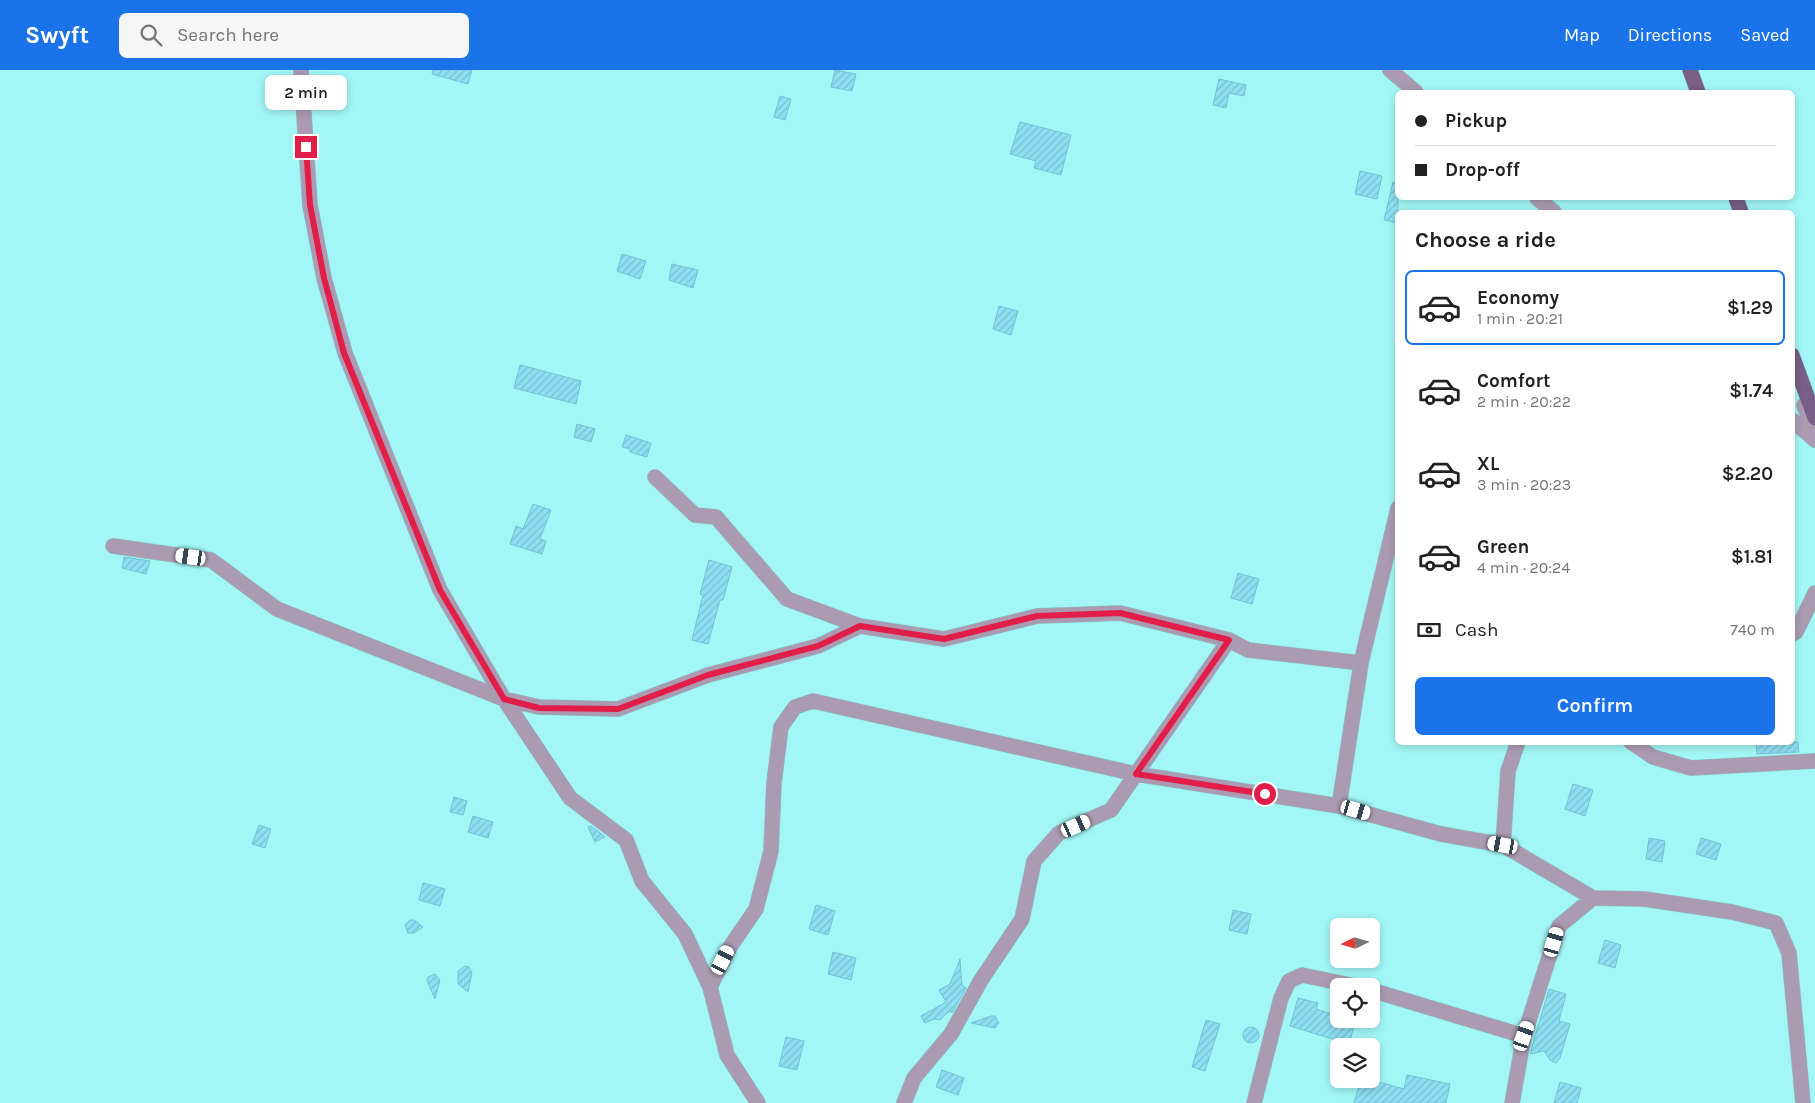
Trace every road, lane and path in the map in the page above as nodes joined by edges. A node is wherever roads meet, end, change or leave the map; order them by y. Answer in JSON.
{"nodes":[{"id":1,"x":301,"y":70,"type":"edge"},
{"id":2,"x":1390,"y":70,"type":"edge"},
{"id":3,"x":1690,"y":70,"type":"edge"},
{"id":4,"x":1414,"y":90,"type":"edge"},
{"id":5,"x":1697,"y":90,"type":"edge"},
{"id":6,"x":1539,"y":200,"type":"edge"},
{"id":7,"x":1552,"y":210,"type":"edge"},
{"id":8,"x":1795,"y":363,"type":"edge"},
{"id":9,"x":1795,"y":380,"type":"edge"},
{"id":10,"x":1815,"y":418,"type":"edge"},
{"id":11,"x":1795,"y":422,"type":"edge"},
{"id":12,"x":1795,"y":434,"type":"edge"},
{"id":13,"x":1815,"y":439,"type":"edge"},
{"id":14,"x":655,"y":478,"type":"dead end"},
{"id":15,"x":1395,"y":522,"type":"edge"},
{"id":16,"x":113,"y":546,"type":"dead end"},
{"id":17,"x":1815,"y":593,"type":"edge"},
{"id":18,"x":860,"y":626,"type":"junction"},
{"id":19,"x":1795,"y":632,"type":"edge"},
{"id":20,"x":1229,"y":640,"type":"junction"},
{"id":21,"x":1361,"y":663,"type":"junction"},
{"id":22,"x":504,"y":699,"type":"junction"},
{"id":23,"x":1517,"y":745,"type":"edge"},
{"id":24,"x":1636,"y":745,"type":"edge"},
{"id":25,"x":1815,"y":761,"type":"edge"},
{"id":26,"x":1136,"y":774,"type":"junction"},
{"id":27,"x":1339,"y":806,"type":"junction"},
{"id":28,"x":1503,"y":845,"type":"junction"},
{"id":29,"x":1593,"y":898,"type":"junction"},
{"id":30,"x":1330,"y":980,"type":"edge"},
{"id":31,"x":710,"y":987,"type":"junction"},
{"id":32,"x":1380,"y":993,"type":"edge"},
{"id":33,"x":1524,"y":1036,"type":"junction"},
{"id":34,"x":758,"y":1103,"type":"edge"},
{"id":35,"x":904,"y":1103,"type":"edge"},
{"id":36,"x":1254,"y":1103,"type":"edge"},
{"id":37,"x":1512,"y":1103,"type":"edge"},
{"id":38,"x":1803,"y":1103,"type":"edge"}],
"edges":[{"from":1,"to":22,"type":"street"},
{"from":2,"to":4,"type":"street"},
{"from":3,"to":5,"type":"main road"},
{"from":6,"to":7,"type":"street"},
{"from":8,"to":10,"type":"main road"},
{"from":9,"to":13,"type":"street"},
{"from":11,"to":13,"type":"street"},
{"from":12,"to":13,"type":"street"},
{"from":14,"to":18,"type":"street"},
{"from":15,"to":21,"type":"street"},
{"from":16,"to":22,"type":"street"},
{"from":17,"to":19,"type":"street"},
{"from":18,"to":20,"type":"street"},
{"from":18,"to":22,"type":"street"},
{"from":20,"to":21,"type":"street"},
{"from":20,"to":26,"type":"street"},
{"from":21,"to":27,"type":"street"},
{"from":22,"to":31,"type":"street"},
{"from":23,"to":28,"type":"street"},
{"from":24,"to":25,"type":"street"},
{"from":26,"to":27,"type":"street"},
{"from":26,"to":31,"type":"street"},
{"from":26,"to":35,"type":"street"},
{"from":27,"to":28,"type":"street"},
{"from":28,"to":29,"type":"street"},
{"from":29,"to":33,"type":"street"},
{"from":29,"to":38,"type":"street"},
{"from":30,"to":36,"type":"street"},
{"from":31,"to":34,"type":"street"},
{"from":32,"to":33,"type":"street"},
{"from":33,"to":37,"type":"street"}]}
